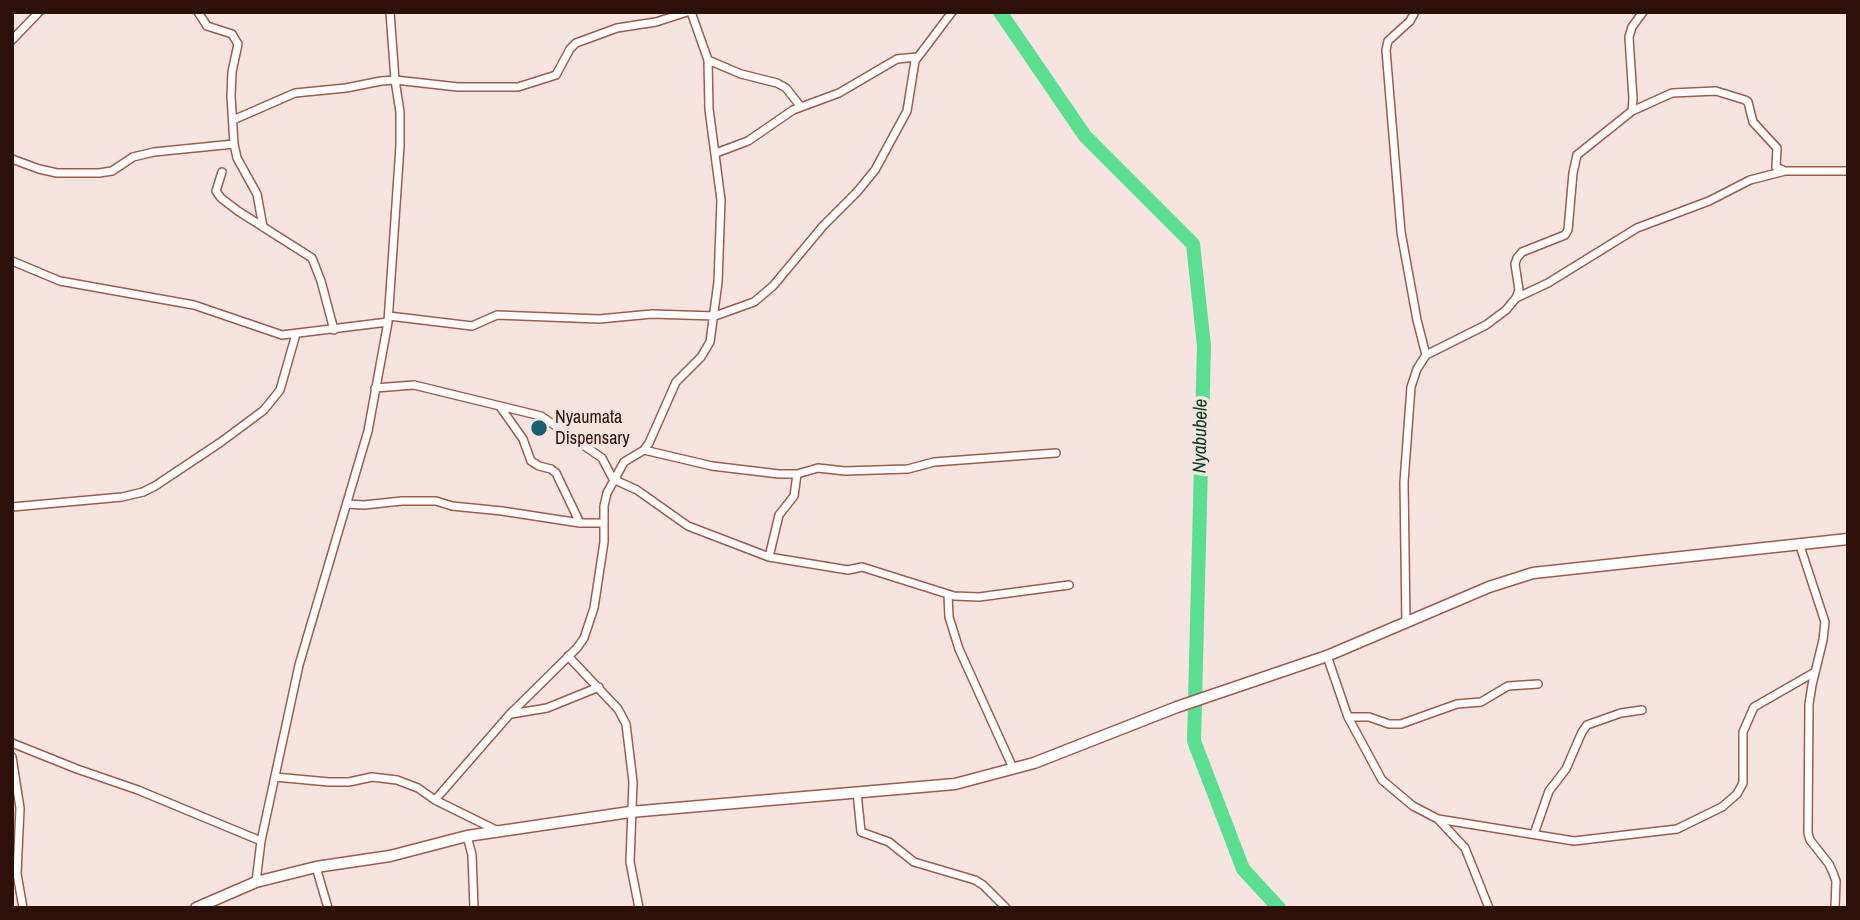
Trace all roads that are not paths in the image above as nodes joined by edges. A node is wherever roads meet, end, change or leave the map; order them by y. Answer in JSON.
{"nodes":[{"id":1,"x":39,"y":12,"type":"edge"},
{"id":2,"x":198,"y":12,"type":"edge"},
{"id":3,"x":390,"y":12,"type":"edge"},
{"id":4,"x":689,"y":12,"type":"edge"},
{"id":5,"x":953,"y":12,"type":"edge"},
{"id":6,"x":1415,"y":12,"type":"edge"},
{"id":7,"x":1643,"y":12,"type":"edge"},
{"id":8,"x":12,"y":40,"type":"edge"},
{"id":9,"x":917,"y":57,"type":"junction"},
{"id":10,"x":708,"y":60,"type":"junction"},
{"id":11,"x":395,"y":79,"type":"junction"},
{"id":12,"x":801,"y":107,"type":"junction"},
{"id":13,"x":1632,"y":111,"type":"junction"},
{"id":14,"x":233,"y":120,"type":"junction"},
{"id":15,"x":234,"y":144,"type":"junction"},
{"id":16,"x":716,"y":153,"type":"junction"},
{"id":17,"x":12,"y":159,"type":"edge"},
{"id":18,"x":1785,"y":171,"type":"junction"},
{"id":19,"x":1848,"y":171,"type":"edge"},
{"id":20,"x":222,"y":172,"type":"dead end"},
{"id":21,"x":263,"y":227,"type":"junction"},
{"id":22,"x":12,"y":261,"type":"edge"},
{"id":23,"x":1516,"y":298,"type":"junction"},
{"id":24,"x":715,"y":316,"type":"junction"},
{"id":25,"x":388,"y":319,"type":"junction"},
{"id":26,"x":334,"y":330,"type":"junction"},
{"id":27,"x":296,"y":334,"type":"junction"},
{"id":28,"x":1426,"y":355,"type":"junction"},
{"id":29,"x":375,"y":388,"type":"junction"},
{"id":30,"x":501,"y":408,"type":"junction"},
{"id":31,"x":643,"y":450,"type":"junction"},
{"id":32,"x":1056,"y":453,"type":"dead end"},
{"id":33,"x":797,"y":474,"type":"junction"},
{"id":34,"x":613,"y":479,"type":"junction"},
{"id":35,"x":347,"y":503,"type":"junction"},
{"id":36,"x":12,"y":507,"type":"edge"},
{"id":37,"x":580,"y":523,"type":"junction"},
{"id":38,"x":604,"y":523,"type":"junction"},
{"id":39,"x":1848,"y":539,"type":"edge"},
{"id":40,"x":1800,"y":546,"type":"junction"},
{"id":41,"x":769,"y":557,"type":"junction"},
{"id":42,"x":1069,"y":585,"type":"dead end"},
{"id":43,"x":948,"y":595,"type":"junction"},
{"id":44,"x":1406,"y":623,"type":"junction"},
{"id":45,"x":568,"y":656,"type":"junction"},
{"id":46,"x":1326,"y":656,"type":"junction"},
{"id":47,"x":1815,"y":672,"type":"junction"},
{"id":48,"x":1538,"y":684,"type":"dead end"},
{"id":49,"x":599,"y":687,"type":"junction"},
{"id":50,"x":1642,"y":710,"type":"dead end"},
{"id":51,"x":510,"y":715,"type":"junction"},
{"id":52,"x":1348,"y":717,"type":"junction"},
{"id":53,"x":12,"y":743,"type":"edge"},
{"id":54,"x":12,"y":757,"type":"edge"},
{"id":55,"x":1013,"y":768,"type":"junction"},
{"id":56,"x":275,"y":777,"type":"junction"},
{"id":57,"x":856,"y":792,"type":"junction"},
{"id":58,"x":435,"y":800,"type":"junction"},
{"id":59,"x":630,"y":812,"type":"junction"},
{"id":60,"x":1438,"y":819,"type":"junction"},
{"id":61,"x":498,"y":831,"type":"junction"},
{"id":62,"x":1534,"y":834,"type":"junction"},
{"id":63,"x":467,"y":836,"type":"junction"},
{"id":64,"x":261,"y":841,"type":"junction"},
{"id":65,"x":316,"y":867,"type":"junction"},
{"id":66,"x":256,"y":882,"type":"junction"},
{"id":67,"x":23,"y":908,"type":"edge"},
{"id":68,"x":195,"y":908,"type":"edge"},
{"id":69,"x":328,"y":908,"type":"edge"},
{"id":70,"x":474,"y":908,"type":"edge"},
{"id":71,"x":639,"y":908,"type":"edge"},
{"id":72,"x":1006,"y":908,"type":"edge"},
{"id":73,"x":1489,"y":908,"type":"edge"},
{"id":74,"x":1835,"y":908,"type":"edge"}],
"edges":[{"from":1,"to":8,"type":"street"},
{"from":2,"to":14,"type":"street"},
{"from":3,"to":11,"type":"street"},
{"from":4,"to":10,"type":"street"},
{"from":4,"to":11,"type":"street"},
{"from":5,"to":9,"type":"street"},
{"from":6,"to":28,"type":"street"},
{"from":7,"to":13,"type":"street"},
{"from":9,"to":12,"type":"street"},
{"from":9,"to":24,"type":"street"},
{"from":10,"to":12,"type":"street"},
{"from":10,"to":16,"type":"street"},
{"from":11,"to":14,"type":"street"},
{"from":11,"to":25,"type":"street"},
{"from":12,"to":16,"type":"street"},
{"from":13,"to":18,"type":"street"},
{"from":13,"to":23,"type":"street"},
{"from":14,"to":15,"type":"street"},
{"from":15,"to":17,"type":"street"},
{"from":15,"to":21,"type":"street"},
{"from":16,"to":24,"type":"street"},
{"from":18,"to":19,"type":"street"},
{"from":18,"to":23,"type":"street"},
{"from":20,"to":21,"type":"street"},
{"from":21,"to":26,"type":"street"},
{"from":22,"to":27,"type":"street"},
{"from":23,"to":28,"type":"street"},
{"from":24,"to":25,"type":"street"},
{"from":24,"to":31,"type":"street"},
{"from":25,"to":26,"type":"street"},
{"from":25,"to":29,"type":"street"},
{"from":26,"to":27,"type":"street"},
{"from":27,"to":36,"type":"street"},
{"from":28,"to":44,"type":"street"},
{"from":29,"to":30,"type":"street"},
{"from":29,"to":35,"type":"street"},
{"from":30,"to":34,"type":"street"},
{"from":30,"to":37,"type":"street"},
{"from":31,"to":33,"type":"street"},
{"from":31,"to":34,"type":"street"},
{"from":32,"to":33,"type":"street"},
{"from":33,"to":41,"type":"street"},
{"from":34,"to":38,"type":"street"},
{"from":34,"to":41,"type":"street"},
{"from":35,"to":37,"type":"street"},
{"from":35,"to":56,"type":"street"},
{"from":37,"to":38,"type":"street"},
{"from":38,"to":45,"type":"street"},
{"from":39,"to":40,"type":"street"},
{"from":40,"to":44,"type":"street"},
{"from":40,"to":47,"type":"street"},
{"from":41,"to":43,"type":"street"},
{"from":42,"to":43,"type":"street"},
{"from":43,"to":55,"type":"street"},
{"from":44,"to":46,"type":"street"},
{"from":45,"to":49,"type":"street"},
{"from":45,"to":51,"type":"street"},
{"from":46,"to":52,"type":"street"},
{"from":46,"to":55,"type":"street"},
{"from":47,"to":62,"type":"street"},
{"from":47,"to":74,"type":"street"},
{"from":48,"to":52,"type":"street"},
{"from":49,"to":51,"type":"street"},
{"from":49,"to":59,"type":"street"},
{"from":50,"to":62,"type":"street"},
{"from":51,"to":58,"type":"street"},
{"from":52,"to":60,"type":"street"},
{"from":53,"to":64,"type":"street"},
{"from":54,"to":67,"type":"street"},
{"from":55,"to":57,"type":"street"},
{"from":56,"to":58,"type":"street"},
{"from":56,"to":64,"type":"street"},
{"from":57,"to":59,"type":"street"},
{"from":57,"to":72,"type":"street"},
{"from":58,"to":61,"type":"street"},
{"from":59,"to":61,"type":"street"},
{"from":59,"to":71,"type":"street"},
{"from":60,"to":62,"type":"street"},
{"from":60,"to":73,"type":"street"},
{"from":61,"to":63,"type":"street"},
{"from":63,"to":65,"type":"street"},
{"from":63,"to":70,"type":"street"},
{"from":64,"to":66,"type":"street"},
{"from":65,"to":66,"type":"street"},
{"from":65,"to":69,"type":"street"},
{"from":66,"to":68,"type":"street"}]}
